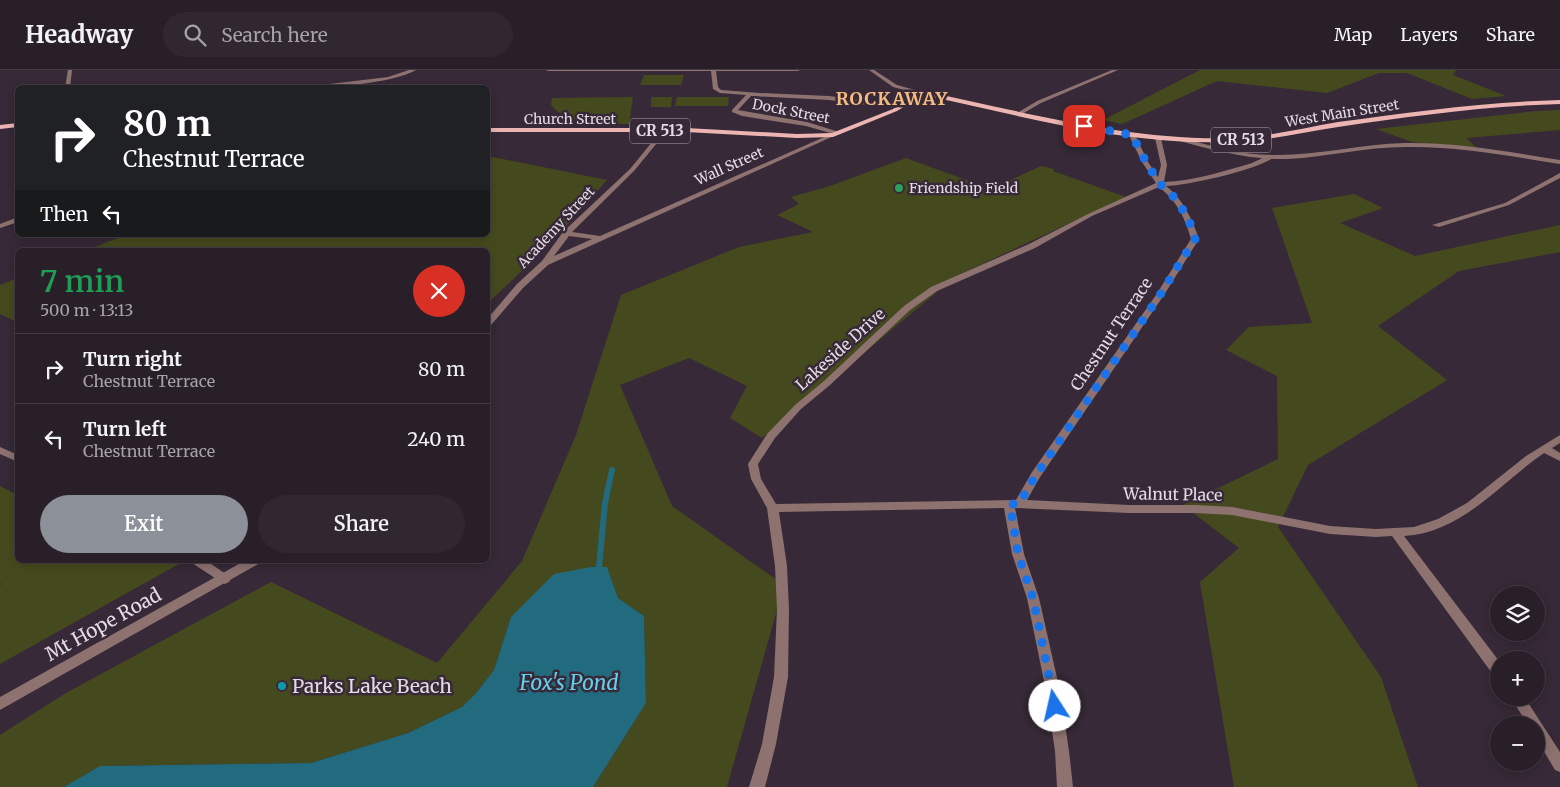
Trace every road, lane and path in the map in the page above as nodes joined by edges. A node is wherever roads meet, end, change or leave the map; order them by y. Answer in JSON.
{"nodes":[{"id":1,"x":70,"y":70,"type":"edge"},
{"id":2,"x":414,"y":70,"type":"edge"},
{"id":3,"x":548,"y":70,"type":"edge"},
{"id":4,"x":713,"y":70,"type":"edge"},
{"id":5,"x":798,"y":70,"type":"edge"},
{"id":6,"x":871,"y":70,"type":"edge"},
{"id":7,"x":1116,"y":70,"type":"edge"},
{"id":8,"x":624,"y":71,"type":"edge"},
{"id":9,"x":68,"y":85,"type":"edge"},
{"id":10,"x":325,"y":85,"type":"edge"},
{"id":11,"x":923,"y":93,"type":"junction"},
{"id":12,"x":750,"y":94,"type":"junction"},
{"id":13,"x":1560,"y":102,"type":"edge"},
{"id":14,"x":904,"y":104,"type":"junction"},
{"id":15,"x":1020,"y":113,"type":"junction"},
{"id":16,"x":15,"y":125,"type":"edge"},
{"id":17,"x":0,"y":127,"type":"edge"},
{"id":18,"x":490,"y":130,"type":"edge"},
{"id":19,"x":667,"y":131,"type":"junction"},
{"id":20,"x":835,"y":134,"type":"junction"},
{"id":21,"x":1132,"y":135,"type":"junction"},
{"id":22,"x":797,"y":136,"type":"junction"},
{"id":23,"x":1158,"y":138,"type":"junction"},
{"id":24,"x":1182,"y":140,"type":"junction"},
{"id":25,"x":810,"y":144,"type":"junction"},
{"id":26,"x":1271,"y":158,"type":"junction"},
{"id":27,"x":1560,"y":162,"type":"edge"},
{"id":28,"x":1560,"y":175,"type":"edge"},
{"id":29,"x":1160,"y":184,"type":"junction"},
{"id":30,"x":15,"y":220,"type":"edge"},
{"id":31,"x":1436,"y":225,"type":"dead end"},
{"id":32,"x":0,"y":226,"type":"edge"},
{"id":33,"x":566,"y":234,"type":"junction"},
{"id":34,"x":600,"y":238,"type":"junction"},
{"id":35,"x":546,"y":263,"type":"junction"},
{"id":36,"x":490,"y":321,"type":"edge"},
{"id":37,"x":1560,"y":438,"type":"edge"},
{"id":38,"x":1545,"y":449,"type":"junction"},
{"id":39,"x":0,"y":450,"type":"edge"},
{"id":40,"x":15,"y":458,"type":"edge"},
{"id":41,"x":1560,"y":458,"type":"edge"},
{"id":42,"x":1014,"y":504,"type":"junction"},
{"id":43,"x":773,"y":508,"type":"junction"},
{"id":44,"x":1395,"y":532,"type":"junction"},
{"id":45,"x":201,"y":563,"type":"edge"},
{"id":46,"x":251,"y":563,"type":"edge"},
{"id":47,"x":225,"y":579,"type":"junction"},
{"id":48,"x":1490,"y":660,"type":"edge"},
{"id":49,"x":0,"y":704,"type":"edge"},
{"id":50,"x":1545,"y":740,"type":"edge"},
{"id":51,"x":1560,"y":765,"type":"edge"},
{"id":52,"x":757,"y":787,"type":"edge"},
{"id":53,"x":1065,"y":787,"type":"edge"}],
"edges":[{"from":1,"to":9,"type":"street"},
{"from":2,"to":10,"type":"street"},
{"from":3,"to":8,"type":"street"},
{"from":4,"to":5,"type":"street"},
{"from":4,"to":8,"type":"street"},
{"from":4,"to":12,"type":"street","name":"Dock Street"},
{"from":6,"to":11,"type":"street"},
{"from":7,"to":15,"type":"street"},
{"from":11,"to":14,"type":"main road","name":"Wall Street","number":"CR 513"},
{"from":11,"to":15,"type":"main road","name":"West Main Street","number":"CR 513"},
{"from":12,"to":14,"type":"street","name":"Dock Street"},
{"from":12,"to":20,"type":"street","name":"Dock Street"},
{"from":13,"to":24,"type":"main road","name":"West Main Street","number":"CR 513"},
{"from":14,"to":20,"type":"main road","name":"Wall Street","number":"CR 513"},
{"from":15,"to":21,"type":"main road","name":"West Main Street","number":"CR 513"},
{"from":16,"to":17,"type":"main road"},
{"from":18,"to":19,"type":"main road","name":"Church Street","number":"CR 513"},
{"from":19,"to":22,"type":"main road","name":"Church Street","number":"CR 513"},
{"from":19,"to":33,"type":"street","name":"Academy Street"},
{"from":20,"to":22,"type":"main road","name":"Church Street","number":"CR 513"},
{"from":20,"to":25,"type":"street","name":"Wall Street"},
{"from":21,"to":23,"type":"main road","name":"West Main Street","number":"CR 513"},
{"from":21,"to":29,"type":"street","name":"Chestnut Terrace"},
{"from":22,"to":25,"type":"street"},
{"from":23,"to":24,"type":"main road","name":"West Main Street","number":"CR 513"},
{"from":23,"to":29,"type":"street"},
{"from":24,"to":26,"type":"street"},
{"from":25,"to":34,"type":"street","name":"Wall Street"},
{"from":26,"to":27,"type":"street"},
{"from":26,"to":29,"type":"street","name":"Lakeside Drive"},
{"from":28,"to":31,"type":"street"},
{"from":29,"to":42,"type":"street","name":"Chestnut Terrace"},
{"from":29,"to":43,"type":"street","name":"Lakeside Drive"},
{"from":30,"to":32,"type":"street"},
{"from":33,"to":34,"type":"street"},
{"from":33,"to":35,"type":"street","name":"Academy Street"},
{"from":34,"to":35,"type":"street","name":"Wall Street"},
{"from":35,"to":36,"type":"street","name":"Academy Street"},
{"from":37,"to":38,"type":"street","name":"Walnut Place"},
{"from":38,"to":41,"type":"street"},
{"from":38,"to":44,"type":"street","name":"Walnut Place"},
{"from":39,"to":40,"type":"street"},
{"from":42,"to":43,"type":"street","name":"Walnut Place"},
{"from":42,"to":44,"type":"street","name":"Walnut Place"},
{"from":42,"to":53,"type":"street"},
{"from":43,"to":52,"type":"street","name":"Lakeside Drive"},
{"from":44,"to":48,"type":"street"},
{"from":45,"to":47,"type":"street"},
{"from":46,"to":47,"type":"street"},
{"from":47,"to":49,"type":"street","name":"Mt Hope Road"},
{"from":50,"to":51,"type":"street"}]}
